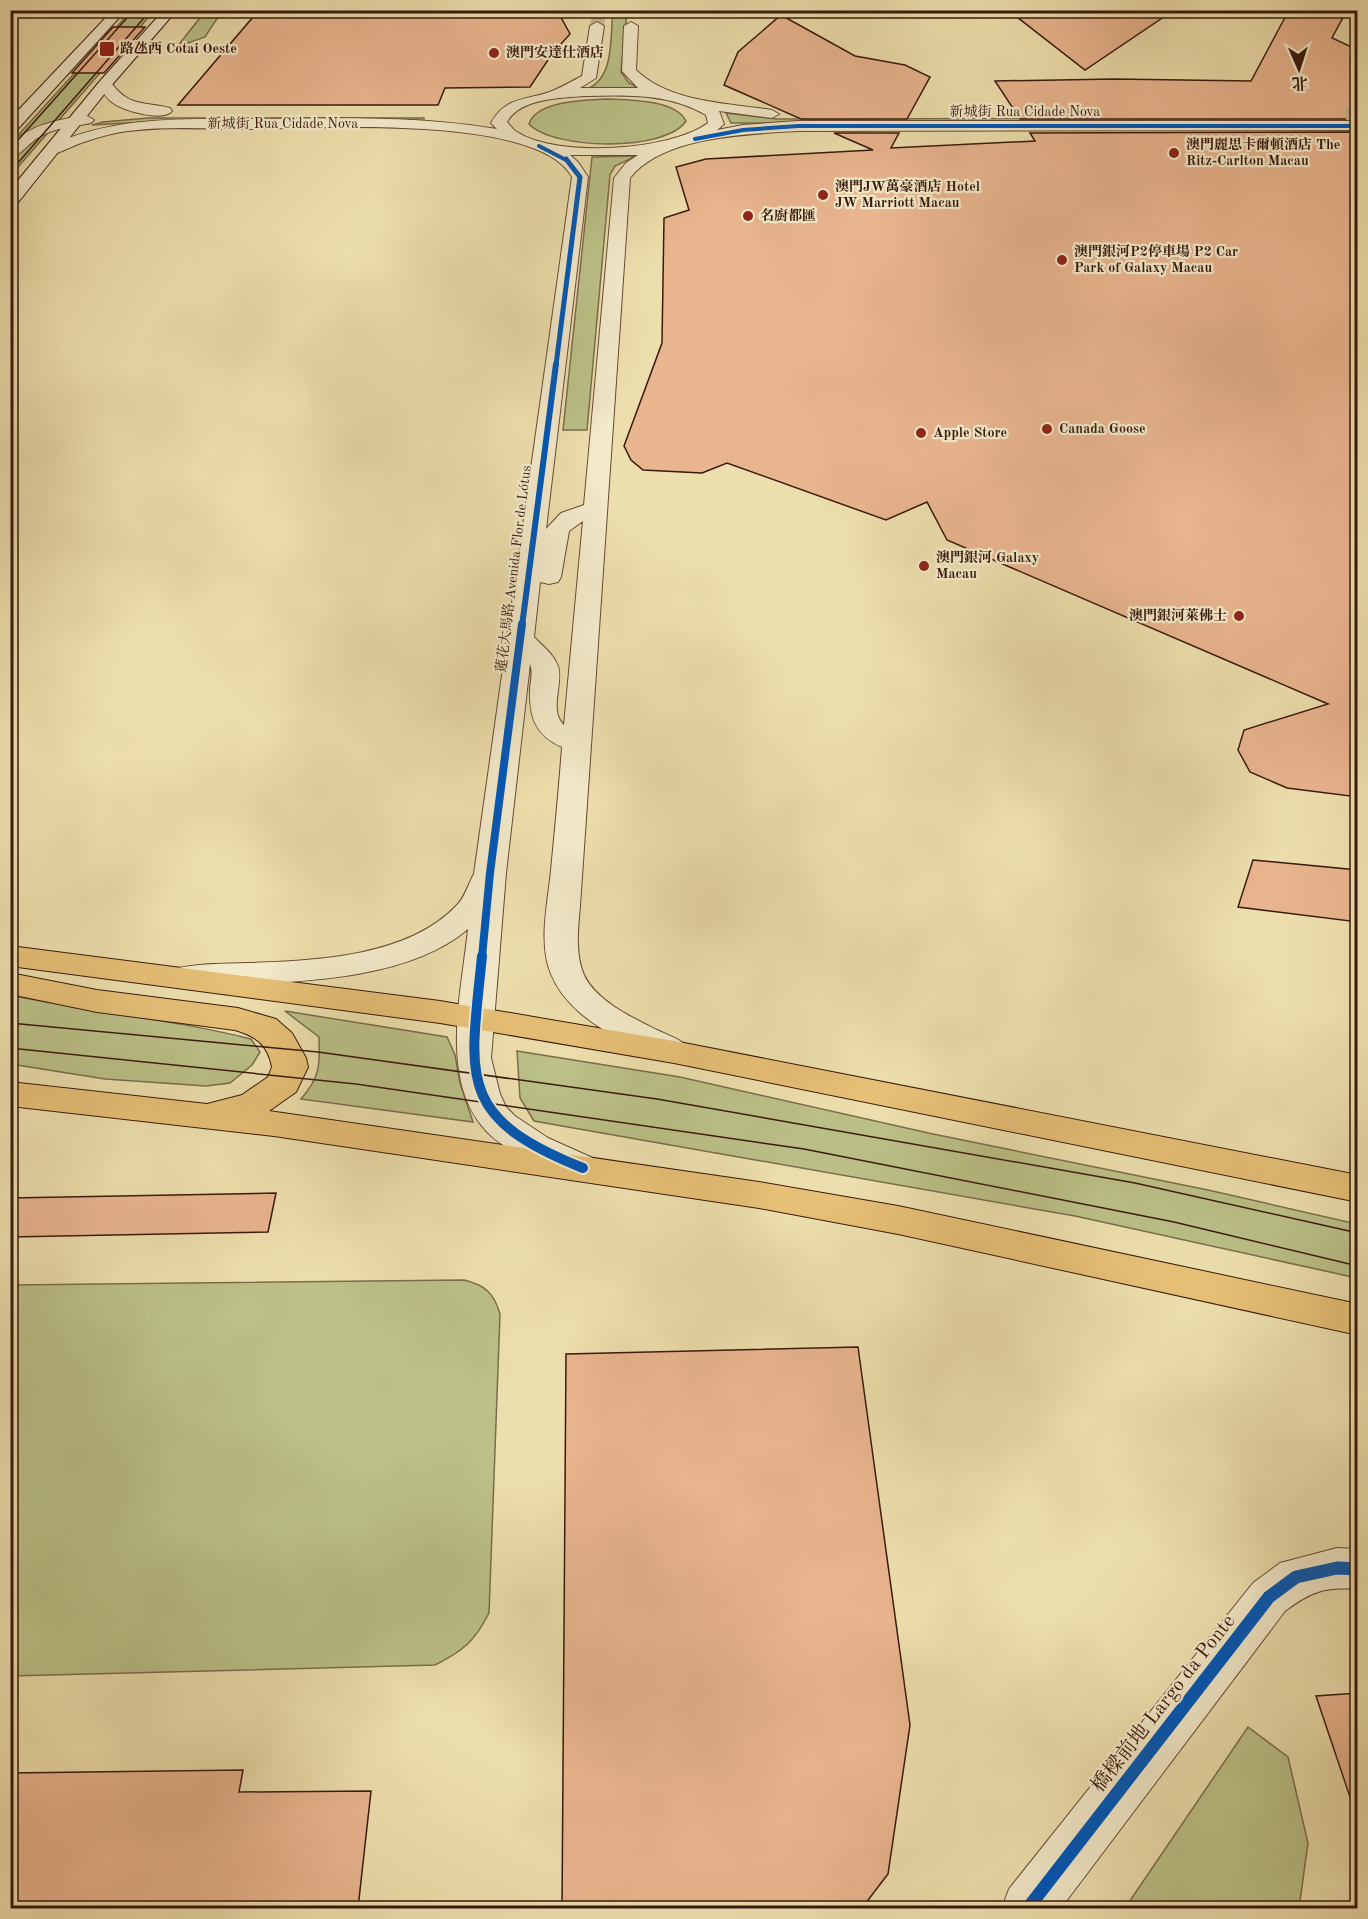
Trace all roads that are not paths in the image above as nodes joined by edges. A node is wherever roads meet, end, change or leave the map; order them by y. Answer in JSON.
{"nodes":[{"id":1,"x":120,"y":10,"type":"edge"},
{"id":2,"x":171,"y":10,"type":"edge"},
{"id":3,"x":598,"y":18,"type":"tunnel mouth"},
{"id":4,"x":632,"y":18,"type":"tunnel mouth"},
{"id":5,"x":105,"y":84,"type":"junction"},
{"id":6,"x":673,"y":97,"type":"junction"},
{"id":7,"x":543,"y":98,"type":"junction"},
{"id":8,"x":523,"y":104,"type":"junction"},
{"id":9,"x":697,"y":104,"type":"junction"},
{"id":10,"x":487,"y":109,"type":"dead end"},
{"id":11,"x":454,"y":112,"type":"dead end"},
{"id":12,"x":197,"y":113,"type":"junction"},
{"id":13,"x":307,"y":113,"type":"junction"},
{"id":14,"x":76,"y":121,"type":"junction"},
{"id":15,"x":352,"y":123,"type":"junction"},
{"id":16,"x":10,"y":129,"type":"edge"},
{"id":17,"x":516,"y":137,"type":"junction"},
{"id":18,"x":683,"y":143,"type":"junction"},
{"id":19,"x":539,"y":146,"type":"junction"},
{"id":20,"x":54,"y":149,"type":"junction"},
{"id":21,"x":10,"y":153,"type":"edge"},
{"id":22,"x":10,"y":201,"type":"edge"},
{"id":23,"x":596,"y":509,"type":"junction"},
{"id":24,"x":520,"y":628,"type":"junction"},
{"id":25,"x":577,"y":743,"type":"junction"},
{"id":26,"x":490,"y":873,"type":"junction"},
{"id":27,"x":10,"y":956,"type":"edge"},
{"id":28,"x":178,"y":977,"type":"junction"},
{"id":29,"x":10,"y":982,"type":"edge"},
{"id":30,"x":476,"y":1018,"type":"junction"},
{"id":31,"x":674,"y":1052,"type":"junction"},
{"id":32,"x":10,"y":1094,"type":"edge"},
{"id":33,"x":185,"y":1113,"type":"junction"},
{"id":34,"x":583,"y":1168,"type":"junction"},
{"id":35,"x":1358,"y":1189,"type":"edge"},
{"id":36,"x":1358,"y":1320,"type":"edge"},
{"id":37,"x":1358,"y":1569,"type":"edge"},
{"id":38,"x":1028,"y":1908,"type":"edge"}],
"edges":[{"from":1,"to":16,"type":"street"},
{"from":2,"to":5,"type":"street"},
{"from":3,"to":7,"type":"street"},
{"from":4,"to":6,"type":"street"},
{"from":5,"to":12,"type":"street","name":"新城街 Rua Cidade Nova"},
{"from":5,"to":14,"type":"street"},
{"from":6,"to":7,"type":"street"},
{"from":6,"to":9,"type":"street","name":"新城街 Rua Cidade Nova"},
{"from":7,"to":8,"type":"street"},
{"from":8,"to":10,"type":"street"},
{"from":8,"to":17,"type":"street"},
{"from":9,"to":18,"type":"street"},
{"from":9,"to":18,"type":"street","name":"新城街 Rua Cidade Nova"},
{"from":11,"to":13,"type":"street","name":"新城街 Rua Cidade Nova"},
{"from":12,"to":13,"type":"street","name":"新城街 Rua Cidade Nova"},
{"from":12,"to":14,"type":"street"},
{"from":13,"to":15,"type":"street"},
{"from":14,"to":20,"type":"street"},
{"from":14,"to":21,"type":"street"},
{"from":15,"to":17,"type":"street","name":"新城街 Rua Cidade Nova"},
{"from":15,"to":20,"type":"street","name":"新城街 Rua Cidade Nova"},
{"from":17,"to":19,"type":"street","name":"新城街 Rua Cidade Nova"},
{"from":18,"to":19,"type":"street"},
{"from":18,"to":23,"type":"street"},
{"from":19,"to":24,"type":"street","name":"蓮花大馬路 Avenida Flor de Lótus"},
{"from":20,"to":22,"type":"street"},
{"from":23,"to":24,"type":"street"},
{"from":23,"to":25,"type":"street"},
{"from":24,"to":25,"type":"street"},
{"from":24,"to":26,"type":"street","name":"蓮花大馬路 Avenida Flor de Lótus"},
{"from":25,"to":31,"type":"street"},
{"from":26,"to":28,"type":"street"},
{"from":26,"to":30,"type":"street","name":"蓮花大馬路 Avenida Flor de Lótus"},
{"from":27,"to":28,"type":"main road"},
{"from":28,"to":30,"type":"main road"},
{"from":29,"to":33,"type":"main road"},
{"from":30,"to":31,"type":"main road"},
{"from":30,"to":34,"type":"street","name":"蓮花大馬路 Avenida Flor de Lótus"},
{"from":31,"to":35,"type":"main road"},
{"from":32,"to":33,"type":"main road"},
{"from":33,"to":34,"type":"main road"},
{"from":34,"to":36,"type":"main road"},
{"from":37,"to":38,"type":"street","name":"橋樑前地 Largo da Ponte"}]}
